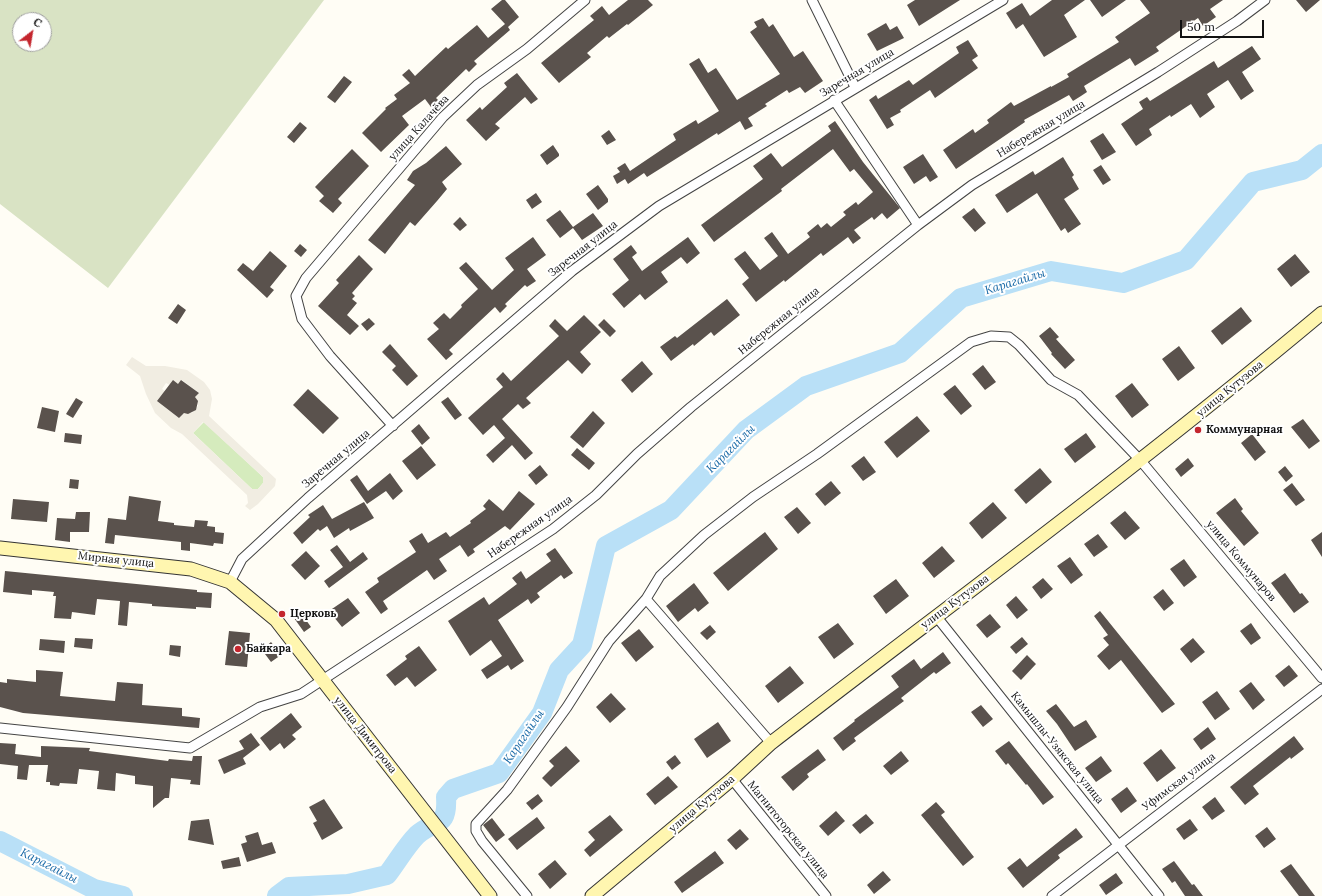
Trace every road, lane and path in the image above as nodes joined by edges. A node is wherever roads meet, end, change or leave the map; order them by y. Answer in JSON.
{"nodes":[{"id":1,"x":585,"y":0,"type":"edge"},
{"id":2,"x":812,"y":0,"type":"edge"},
{"id":3,"x":1003,"y":0,"type":"edge"},
{"id":4,"x":1265,"y":0,"type":"edge"},
{"id":5,"x":856,"y":87,"type":"junction"},
{"id":6,"x":834,"y":100,"type":"junction"},
{"id":7,"x":918,"y":224,"type":"junction"},
{"id":8,"x":1322,"y":313,"type":"edge"},
{"id":9,"x":394,"y":426,"type":"junction"},
{"id":10,"x":1141,"y":461,"type":"junction"},
{"id":11,"x":0,"y":548,"type":"edge"},
{"id":12,"x":230,"y":582,"type":"junction"},
{"id":13,"x":646,"y":599,"type":"junction"},
{"id":14,"x":936,"y":616,"type":"junction"},
{"id":15,"x":1322,"y":678,"type":"edge"},
{"id":16,"x":321,"y":680,"type":"junction"},
{"id":17,"x":1322,"y":689,"type":"edge"},
{"id":18,"x":0,"y":728,"type":"edge"},
{"id":19,"x":771,"y":744,"type":"junction"},
{"id":20,"x":732,"y":779,"type":"junction"},
{"id":21,"x":1118,"y":844,"type":"junction"},
{"id":22,"x":490,"y":896,"type":"edge"},
{"id":23,"x":527,"y":896,"type":"edge"},
{"id":24,"x":592,"y":896,"type":"edge"},
{"id":25,"x":826,"y":896,"type":"edge"},
{"id":26,"x":1052,"y":896,"type":"edge"},
{"id":27,"x":1159,"y":896,"type":"edge"}],
"edges":[{"from":1,"to":9,"type":"street","name":"улица Калачёва"},
{"from":2,"to":5,"type":"street"},
{"from":3,"to":5,"type":"street","name":"Заречная улица"},
{"from":4,"to":7,"type":"street","name":"Набережная улица"},
{"from":5,"to":6,"type":"street","name":"Заречная улица"},
{"from":6,"to":7,"type":"street"},
{"from":6,"to":9,"type":"street","name":"Заречная улица"},
{"from":7,"to":16,"type":"street","name":"Набережная улица"},
{"from":8,"to":10,"type":"main road","name":"улица Кутузова"},
{"from":9,"to":12,"type":"street","name":"Заречная улица"},
{"from":10,"to":13,"type":"street","name":"улица Коммунаров"},
{"from":10,"to":14,"type":"main road","name":"улица Кутузова"},
{"from":10,"to":15,"type":"street","name":"улица Коммунаров"},
{"from":11,"to":12,"type":"main road","name":"Мирная улица"},
{"from":12,"to":16,"type":"main road","name":"улица Димитрова"},
{"from":13,"to":19,"type":"street"},
{"from":13,"to":23,"type":"street"},
{"from":14,"to":19,"type":"main road","name":"улица Кутузова"},
{"from":14,"to":21,"type":"street","name":"Камышлы-Узякская улица"},
{"from":16,"to":18,"type":"street","name":"Набережная улица"},
{"from":16,"to":22,"type":"main road","name":"улица Димитрова"},
{"from":17,"to":21,"type":"street","name":"Уфимская улица"},
{"from":19,"to":20,"type":"main road","name":"улица Кутузова"},
{"from":20,"to":24,"type":"main road","name":"улица Кутузова"},
{"from":20,"to":25,"type":"street","name":"Магнитогорская улица"},
{"from":21,"to":26,"type":"street","name":"Уфимская улица"},
{"from":21,"to":27,"type":"street","name":"Камышлы-Узякская улица"}]}
